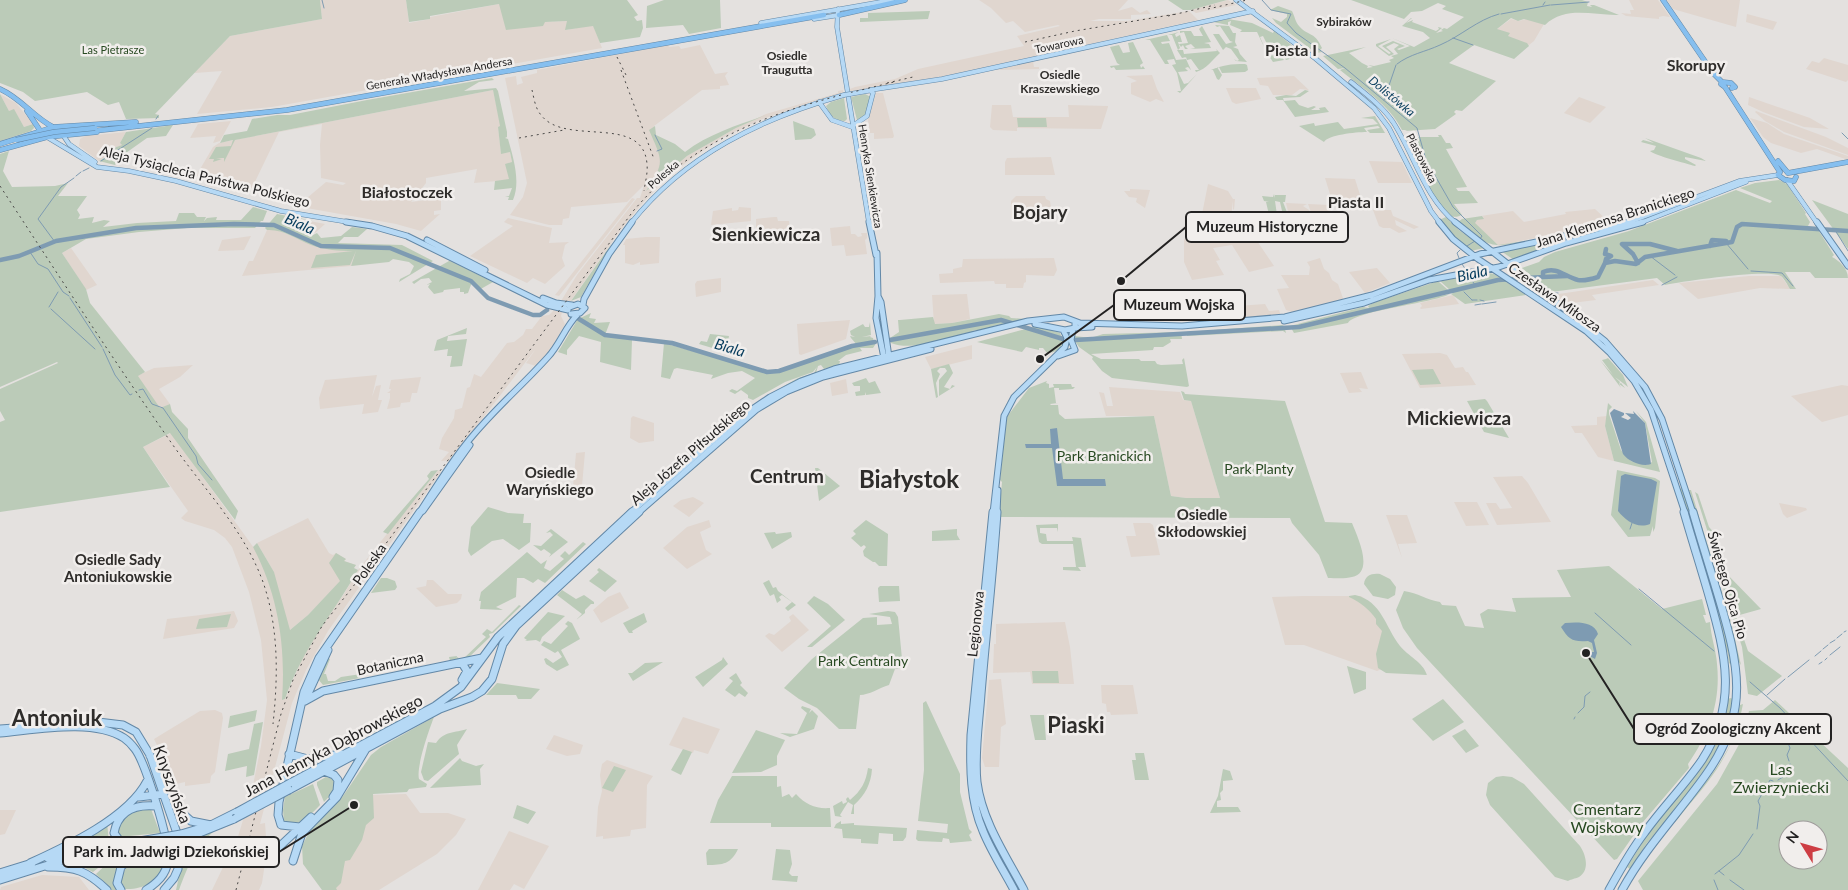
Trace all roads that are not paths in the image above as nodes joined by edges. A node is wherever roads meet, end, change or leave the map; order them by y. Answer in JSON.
{"nodes":[{"id":1,"x":892,"y":0,"type":"edge"},
{"id":2,"x":898,"y":0,"type":"edge"},
{"id":3,"x":905,"y":0,"type":"edge"},
{"id":4,"x":1236,"y":0,"type":"edge"},
{"id":5,"x":1242,"y":0,"type":"edge"},
{"id":6,"x":1665,"y":0,"type":"edge"},
{"id":7,"x":838,"y":9,"type":"junction"},
{"id":8,"x":828,"y":11,"type":"junction"},
{"id":9,"x":1254,"y":11,"type":"junction"},
{"id":10,"x":839,"y":15,"type":"junction"},
{"id":11,"x":830,"y":17,"type":"junction"},
{"id":12,"x":761,"y":24,"type":"junction"},
{"id":13,"x":744,"y":26,"type":"junction"},
{"id":14,"x":751,"y":27,"type":"junction"},
{"id":15,"x":583,"y":56,"type":"junction"},
{"id":16,"x":842,"y":65,"type":"junction"},
{"id":17,"x":502,"y":70,"type":"dead end"},
{"id":18,"x":493,"y":75,"type":"dead end"},
{"id":19,"x":421,"y":83,"type":"dead end"},
{"id":20,"x":1724,"y":84,"type":"junction"},
{"id":21,"x":406,"y":88,"type":"junction"},
{"id":22,"x":870,"y":90,"type":"junction"},
{"id":23,"x":0,"y":91,"type":"edge"},
{"id":24,"x":850,"y":94,"type":"joint"},
{"id":25,"x":821,"y":104,"type":"junction"},
{"id":26,"x":852,"y":119,"type":"junction"},
{"id":27,"x":862,"y":121,"type":"junction"},
{"id":28,"x":840,"y":123,"type":"junction"},
{"id":29,"x":38,"y":124,"type":"junction"},
{"id":30,"x":146,"y":124,"type":"junction"},
{"id":31,"x":1387,"y":125,"type":"junction"},
{"id":32,"x":1394,"y":125,"type":"junction"},
{"id":33,"x":853,"y":126,"type":"junction"},
{"id":34,"x":55,"y":131,"type":"junction"},
{"id":35,"x":77,"y":134,"type":"junction"},
{"id":36,"x":63,"y":135,"type":"junction"},
{"id":37,"x":47,"y":137,"type":"junction"},
{"id":38,"x":64,"y":143,"type":"junction"},
{"id":39,"x":0,"y":147,"type":"edge"},
{"id":40,"x":1780,"y":162,"type":"junction"},
{"id":41,"x":1848,"y":162,"type":"edge"},
{"id":42,"x":1817,"y":166,"type":"junction"},
{"id":43,"x":1803,"y":170,"type":"junction"},
{"id":44,"x":1788,"y":172,"type":"junction"},
{"id":45,"x":1782,"y":176,"type":"junction"},
{"id":46,"x":1795,"y":179,"type":"junction"},
{"id":47,"x":1427,"y":203,"type":"junction"},
{"id":48,"x":1436,"y":204,"type":"junction"},
{"id":49,"x":1635,"y":223,"type":"junction"},
{"id":50,"x":1824,"y":229,"type":"junction"},
{"id":51,"x":1584,"y":233,"type":"junction"},
{"id":52,"x":1589,"y":238,"type":"junction"},
{"id":53,"x":1492,"y":251,"type":"junction"},
{"id":54,"x":1474,"y":256,"type":"junction"},
{"id":55,"x":1848,"y":260,"type":"edge"},
{"id":56,"x":1509,"y":264,"type":"junction"},
{"id":57,"x":1848,"y":266,"type":"edge"},
{"id":58,"x":1491,"y":268,"type":"junction"},
{"id":59,"x":1424,"y":275,"type":"junction"},
{"id":60,"x":1429,"y":280,"type":"junction"},
{"id":61,"x":878,"y":296,"type":"junction"},
{"id":62,"x":583,"y":302,"type":"junction"},
{"id":63,"x":1347,"y":305,"type":"junction"},
{"id":64,"x":572,"y":308,"type":"junction"},
{"id":65,"x":578,"y":314,"type":"junction"},
{"id":66,"x":1564,"y":315,"type":"junction"},
{"id":67,"x":1570,"y":315,"type":"junction"},
{"id":68,"x":877,"y":316,"type":"junction"},
{"id":69,"x":1059,"y":319,"type":"junction"},
{"id":70,"x":883,"y":320,"type":"junction"},
{"id":71,"x":571,"y":321,"type":"junction"},
{"id":72,"x":1025,"y":324,"type":"junction"},
{"id":73,"x":1069,"y":329,"type":"junction"},
{"id":74,"x":1595,"y":336,"type":"junction"},
{"id":75,"x":883,"y":341,"type":"junction"},
{"id":76,"x":1068,"y":344,"type":"junction"},
{"id":77,"x":1613,"y":352,"type":"junction"},
{"id":78,"x":1056,"y":356,"type":"junction"},
{"id":79,"x":887,"y":358,"type":"junction"},
{"id":80,"x":1675,"y":479,"type":"joint"},
{"id":81,"x":1684,"y":480,"type":"joint"},
{"id":82,"x":482,"y":658,"type":"junction"},
{"id":83,"x":462,"y":663,"type":"junction"},
{"id":84,"x":1725,"y":663,"type":"junction"},
{"id":85,"x":1736,"y":667,"type":"junction"},
{"id":86,"x":464,"y":684,"type":"joint"},
{"id":87,"x":310,"y":692,"type":"junction"},
{"id":88,"x":472,"y":697,"type":"joint"},
{"id":89,"x":303,"y":704,"type":"junction"},
{"id":90,"x":435,"y":706,"type":"junction"},
{"id":91,"x":975,"y":722,"type":"junction"},
{"id":92,"x":93,"y":725,"type":"junction"},
{"id":93,"x":0,"y":729,"type":"edge"},
{"id":94,"x":34,"y":729,"type":"junction"},
{"id":95,"x":0,"y":733,"type":"edge"},
{"id":96,"x":367,"y":749,"type":"junction"},
{"id":97,"x":289,"y":754,"type":"junction"},
{"id":98,"x":344,"y":754,"type":"junction"},
{"id":99,"x":150,"y":755,"type":"junction"},
{"id":100,"x":322,"y":771,"type":"junction"},
{"id":101,"x":147,"y":780,"type":"junction"},
{"id":102,"x":152,"y":794,"type":"junction"},
{"id":103,"x":164,"y":794,"type":"junction"},
{"id":104,"x":139,"y":797,"type":"junction"},
{"id":105,"x":156,"y":806,"type":"junction"},
{"id":106,"x":982,"y":815,"type":"junction"},
{"id":107,"x":235,"y":816,"type":"junction"},
{"id":108,"x":211,"y":825,"type":"junction"},
{"id":109,"x":300,"y":827,"type":"junction"},
{"id":110,"x":182,"y":837,"type":"junction"},
{"id":111,"x":122,"y":844,"type":"junction"},
{"id":112,"x":142,"y":847,"type":"junction"},
{"id":113,"x":278,"y":848,"type":"dead end"},
{"id":114,"x":66,"y":857,"type":"junction"},
{"id":115,"x":293,"y":861,"type":"dead end"},
{"id":116,"x":30,"y":863,"type":"junction"},
{"id":117,"x":38,"y":867,"type":"junction"},
{"id":118,"x":0,"y":873,"type":"edge"},
{"id":119,"x":0,"y":880,"type":"edge"},
{"id":120,"x":120,"y":889,"type":"edge"},
{"id":121,"x":107,"y":890,"type":"edge"},
{"id":122,"x":146,"y":890,"type":"edge"},
{"id":123,"x":164,"y":890,"type":"edge"},
{"id":124,"x":1014,"y":890,"type":"edge"},
{"id":125,"x":1024,"y":890,"type":"edge"},
{"id":126,"x":1609,"y":890,"type":"edge"},
{"id":127,"x":1622,"y":890,"type":"edge"}],
"edges":[{"from":1,"to":7,"type":"main road"},
{"from":2,"to":3,"type":"highway"},
{"from":3,"to":10,"type":"highway"},
{"from":4,"to":9,"type":"main road","name":"Piastowska"},
{"from":5,"to":9,"type":"main road","name":"Piastowska"},
{"from":6,"to":20,"type":"highway"},
{"from":7,"to":8,"type":"main road"},
{"from":7,"to":10,"type":"main road"},
{"from":8,"to":11,"type":"main road"},
{"from":8,"to":12,"type":"main road"},
{"from":9,"to":22,"type":"main road","name":"Towarowa"},
{"from":9,"to":31,"type":"main road","name":"Piastowska"},
{"from":9,"to":32,"type":"main road","name":"Piastowska"},
{"from":10,"to":11,"type":"main road"},
{"from":10,"to":16,"type":"main road"},
{"from":11,"to":12,"type":"main road"},
{"from":11,"to":16,"type":"main road"},
{"from":12,"to":13,"type":"highway"},
{"from":12,"to":14,"type":"highway"},
{"from":13,"to":14,"type":"highway","name":"Generała Władysława Andersa"},
{"from":13,"to":15,"type":"highway","name":"Generała Władysława Andersa"},
{"from":14,"to":15,"type":"highway","name":"Generała Władysława Andersa"},
{"from":15,"to":17,"type":"highway"},
{"from":15,"to":21,"type":"highway","name":"Generała Władysława Andersa"},
{"from":16,"to":26,"type":"main road","name":"Henryka Sienkiewicza"},
{"from":18,"to":21,"type":"highway"},
{"from":19,"to":21,"type":"highway"},
{"from":20,"to":40,"type":"highway"},
{"from":20,"to":45,"type":"highway"},
{"from":21,"to":30,"type":"highway","name":"Generała Władysława Andersa"},
{"from":22,"to":24,"type":"main road","name":"Towarowa"},
{"from":22,"to":27,"type":"main road"},
{"from":23,"to":29,"type":"highway"},
{"from":24,"to":25,"type":"main road","name":"Poleska","bridge":true},
{"from":25,"to":28,"type":"main road"},
{"from":25,"to":62,"type":"main road","name":"Poleska"},
{"from":26,"to":27,"type":"main road"},
{"from":26,"to":28,"type":"main road"},
{"from":26,"to":33,"type":"main road","name":"Henryka Sienkiewicza"},
{"from":27,"to":33,"type":"main road"},
{"from":28,"to":33,"type":"main road"},
{"from":29,"to":34,"type":"highway"},
{"from":29,"to":34,"type":"highway"},
{"from":29,"to":37,"type":"highway"},
{"from":29,"to":39,"type":"highway"},
{"from":30,"to":34,"type":"highway"},
{"from":30,"to":34,"type":"highway","name":"Generała Władysława Andersa","bridge":true},
{"from":30,"to":35,"type":"highway"},
{"from":31,"to":32,"type":"main road"},
{"from":31,"to":47,"type":"main road","name":"Piastowska"},
{"from":32,"to":48,"type":"main road","name":"Piastowska"},
{"from":33,"to":61,"type":"main road","name":"Henryka Sienkiewicza"},
{"from":34,"to":36,"type":"highway"},
{"from":34,"to":39,"type":"highway","bridge":true},
{"from":35,"to":36,"type":"highway"},
{"from":35,"to":38,"type":"highway"},
{"from":36,"to":37,"type":"highway"},
{"from":36,"to":38,"type":"main road","name":"Aleja Tysiąclecia Państwa Polskiego"},
{"from":37,"to":38,"type":"main road","name":"Aleja Tysiąclecia Państwa Polskiego"},
{"from":37,"to":39,"type":"highway"},
{"from":38,"to":64,"type":"main road","name":"Aleja Tysiąclecia Państwa Polskiego"},
{"from":40,"to":43,"type":"highway"},
{"from":40,"to":44,"type":"highway"},
{"from":41,"to":42,"type":"highway"},
{"from":42,"to":43,"type":"highway"},
{"from":42,"to":46,"type":"highway"},
{"from":43,"to":44,"type":"highway"},
{"from":44,"to":45,"type":"highway"},
{"from":44,"to":46,"type":"highway"},
{"from":45,"to":46,"type":"highway"},
{"from":45,"to":49,"type":"main road","name":"Jana Klemensa Branickiego"},
{"from":45,"to":50,"type":"main road"},
{"from":46,"to":50,"type":"main road"},
{"from":47,"to":48,"type":"main road"},
{"from":47,"to":54,"type":"main road","name":"Piastowska"},
{"from":48,"to":53,"type":"main road","name":"Piastowska"},
{"from":49,"to":51,"type":"main road","name":"Jana Klemensa Branickiego"},
{"from":49,"to":52,"type":"main road","name":"Jana Klemensa Branickiego"},
{"from":50,"to":55,"type":"main road"},
{"from":50,"to":57,"type":"main road"},
{"from":51,"to":52,"type":"main road"},
{"from":51,"to":53,"type":"main road","name":"Jana Klemensa Branickiego"},
{"from":52,"to":56,"type":"main road","name":"Jana Klemensa Branickiego"},
{"from":53,"to":54,"type":"main road","name":"Jana Klemensa Branickiego"},
{"from":53,"to":56,"type":"main road","name":"Piastowska"},
{"from":54,"to":58,"type":"main road","name":"Piastowska"},
{"from":54,"to":59,"type":"main road"},
{"from":56,"to":58,"type":"main road","name":"Jana Klemensa Branickiego"},
{"from":56,"to":67,"type":"main road","name":"Czesława Miłosza"},
{"from":58,"to":60,"type":"main road"},
{"from":58,"to":66,"type":"main road","name":"Czesława Miłosza"},
{"from":59,"to":60,"type":"main road"},
{"from":59,"to":63,"type":"main road"},
{"from":60,"to":63,"type":"main road"},
{"from":61,"to":68,"type":"main road","name":"Henryka Sienkiewicza"},
{"from":61,"to":70,"type":"main road","name":"Henryka Sienkiewicza"},
{"from":62,"to":64,"type":"main road"},
{"from":62,"to":65,"type":"main road","name":"Poleska"},
{"from":63,"to":73,"type":"main road"},
{"from":64,"to":65,"type":"main road"},
{"from":64,"to":71,"type":"main road"},
{"from":65,"to":71,"type":"main road","name":"Poleska"},
{"from":66,"to":67,"type":"main road"},
{"from":66,"to":74,"type":"main road","name":"Czesława Miłosza"},
{"from":67,"to":74,"type":"main road","name":"Czesława Miłosza"},
{"from":68,"to":70,"type":"main road"},
{"from":68,"to":75,"type":"main road","name":"Henryka Sienkiewicza"},
{"from":69,"to":72,"type":"main road","name":"Aleja Józefa Piłsudskiego"},
{"from":69,"to":73,"type":"main road","name":"Aleja Józefa Piłsudskiego"},
{"from":69,"to":73,"type":"main road"},
{"from":70,"to":75,"type":"main road","name":"Henryka Sienkiewicza"},
{"from":71,"to":87,"type":"main road","name":"Poleska"},
{"from":72,"to":73,"type":"main road","name":"Aleja Józefa Piłsudskiego"},
{"from":72,"to":79,"type":"main road","name":"Aleja Józefa Piłsudskiego"},
{"from":73,"to":76,"type":"main road"},
{"from":74,"to":77,"type":"main road","name":"Czesława Miłosza"},
{"from":75,"to":79,"type":"main road","name":"Henryka Sienkiewicza"},
{"from":76,"to":78,"type":"main road"},
{"from":76,"to":78,"type":"main road"},
{"from":77,"to":80,"type":"main road","name":"Czesława Miłosza"},
{"from":77,"to":81,"type":"main road","name":"Czesława Miłosza"},
{"from":78,"to":91,"type":"main road","name":"Legionowa"},
{"from":79,"to":82,"type":"main road","name":"Aleja Józefa Piłsudskiego"},
{"from":79,"to":88,"type":"main road","name":"Aleja Józefa Piłsudskiego"},
{"from":80,"to":84,"type":"main road","name":"Świętego Ojca Pio"},
{"from":81,"to":85,"type":"main road","name":"Świętego Ojca Pio"},
{"from":82,"to":83,"type":"main road","name":"Botaniczna"},
{"from":82,"to":86,"type":"main road","name":"Aleja Józefa Piłsudskiego"},
{"from":83,"to":87,"type":"main road","name":"Botaniczna"},
{"from":83,"to":90,"type":"main road"},
{"from":84,"to":85,"type":"main road"},
{"from":84,"to":126,"type":"main road","name":"Świętego Ojca Pio"},
{"from":85,"to":127,"type":"main road","name":"Świętego Ojca Pio"},
{"from":86,"to":90,"type":"main road","name":"Jana Henryka Dąbrowskiego"},
{"from":87,"to":89,"type":"main road","name":"Poleska"},
{"from":87,"to":89,"type":"main road","name":"Botaniczna"},
{"from":88,"to":96,"type":"main road","name":"Jana Henryka Dąbrowskiego"},
{"from":89,"to":97,"type":"main road","name":"Poleska"},
{"from":90,"to":98,"type":"main road","name":"Jana Henryka Dąbrowskiego"},
{"from":91,"to":106,"type":"main road","name":"Legionowa"},
{"from":91,"to":106,"type":"main road","name":"Legionowa"},
{"from":92,"to":94,"type":"main road"},
{"from":92,"to":99,"type":"main road","name":"Knyszyńska"},
{"from":92,"to":101,"type":"main road","name":"Knyszyńska"},
{"from":93,"to":94,"type":"main road"},
{"from":94,"to":95,"type":"main road"},
{"from":96,"to":100,"type":"main road","name":"Jana Henryka Dąbrowskiego"},
{"from":96,"to":115,"type":"main road"},
{"from":97,"to":98,"type":"main road"},
{"from":97,"to":109,"type":"main road","name":"Poleska"},
{"from":98,"to":100,"type":"main road","name":"Jana Henryka Dąbrowskiego"},
{"from":99,"to":103,"type":"main road","name":"Knyszyńska"},
{"from":99,"to":108,"type":"main road"},
{"from":100,"to":107,"type":"main road","name":"Jana Henryka Dąbrowskiego","bridge":true},
{"from":100,"to":109,"type":"main road"},
{"from":101,"to":102,"type":"main road","name":"Knyszyńska"},
{"from":101,"to":104,"type":"main road"},
{"from":102,"to":103,"type":"main road"},
{"from":102,"to":104,"type":"main road"},
{"from":102,"to":105,"type":"main road","name":"Knyszyńska"},
{"from":103,"to":123,"type":"main road","name":"Knyszyńska"},
{"from":104,"to":116,"type":"main road"},
{"from":105,"to":111,"type":"main road"},
{"from":105,"to":122,"type":"main road","name":"Knyszyńska"},
{"from":106,"to":124,"type":"main road"},
{"from":106,"to":125,"type":"main road"},
{"from":107,"to":108,"type":"main road","name":"Jana Henryka Dąbrowskiego"},
{"from":107,"to":110,"type":"main road"},
{"from":108,"to":110,"type":"main road","name":"Jana Henryka Dąbrowskiego"},
{"from":109,"to":113,"type":"main road"},
{"from":110,"to":111,"type":"main road","bridge":true},
{"from":110,"to":112,"type":"main road","bridge":true},
{"from":111,"to":114,"type":"main road"},
{"from":112,"to":114,"type":"main road"},
{"from":112,"to":120,"type":"main road"},
{"from":114,"to":116,"type":"main road"},
{"from":114,"to":117,"type":"main road"},
{"from":116,"to":118,"type":"main road"},
{"from":117,"to":119,"type":"main road"},
{"from":117,"to":121,"type":"main road"}]}
